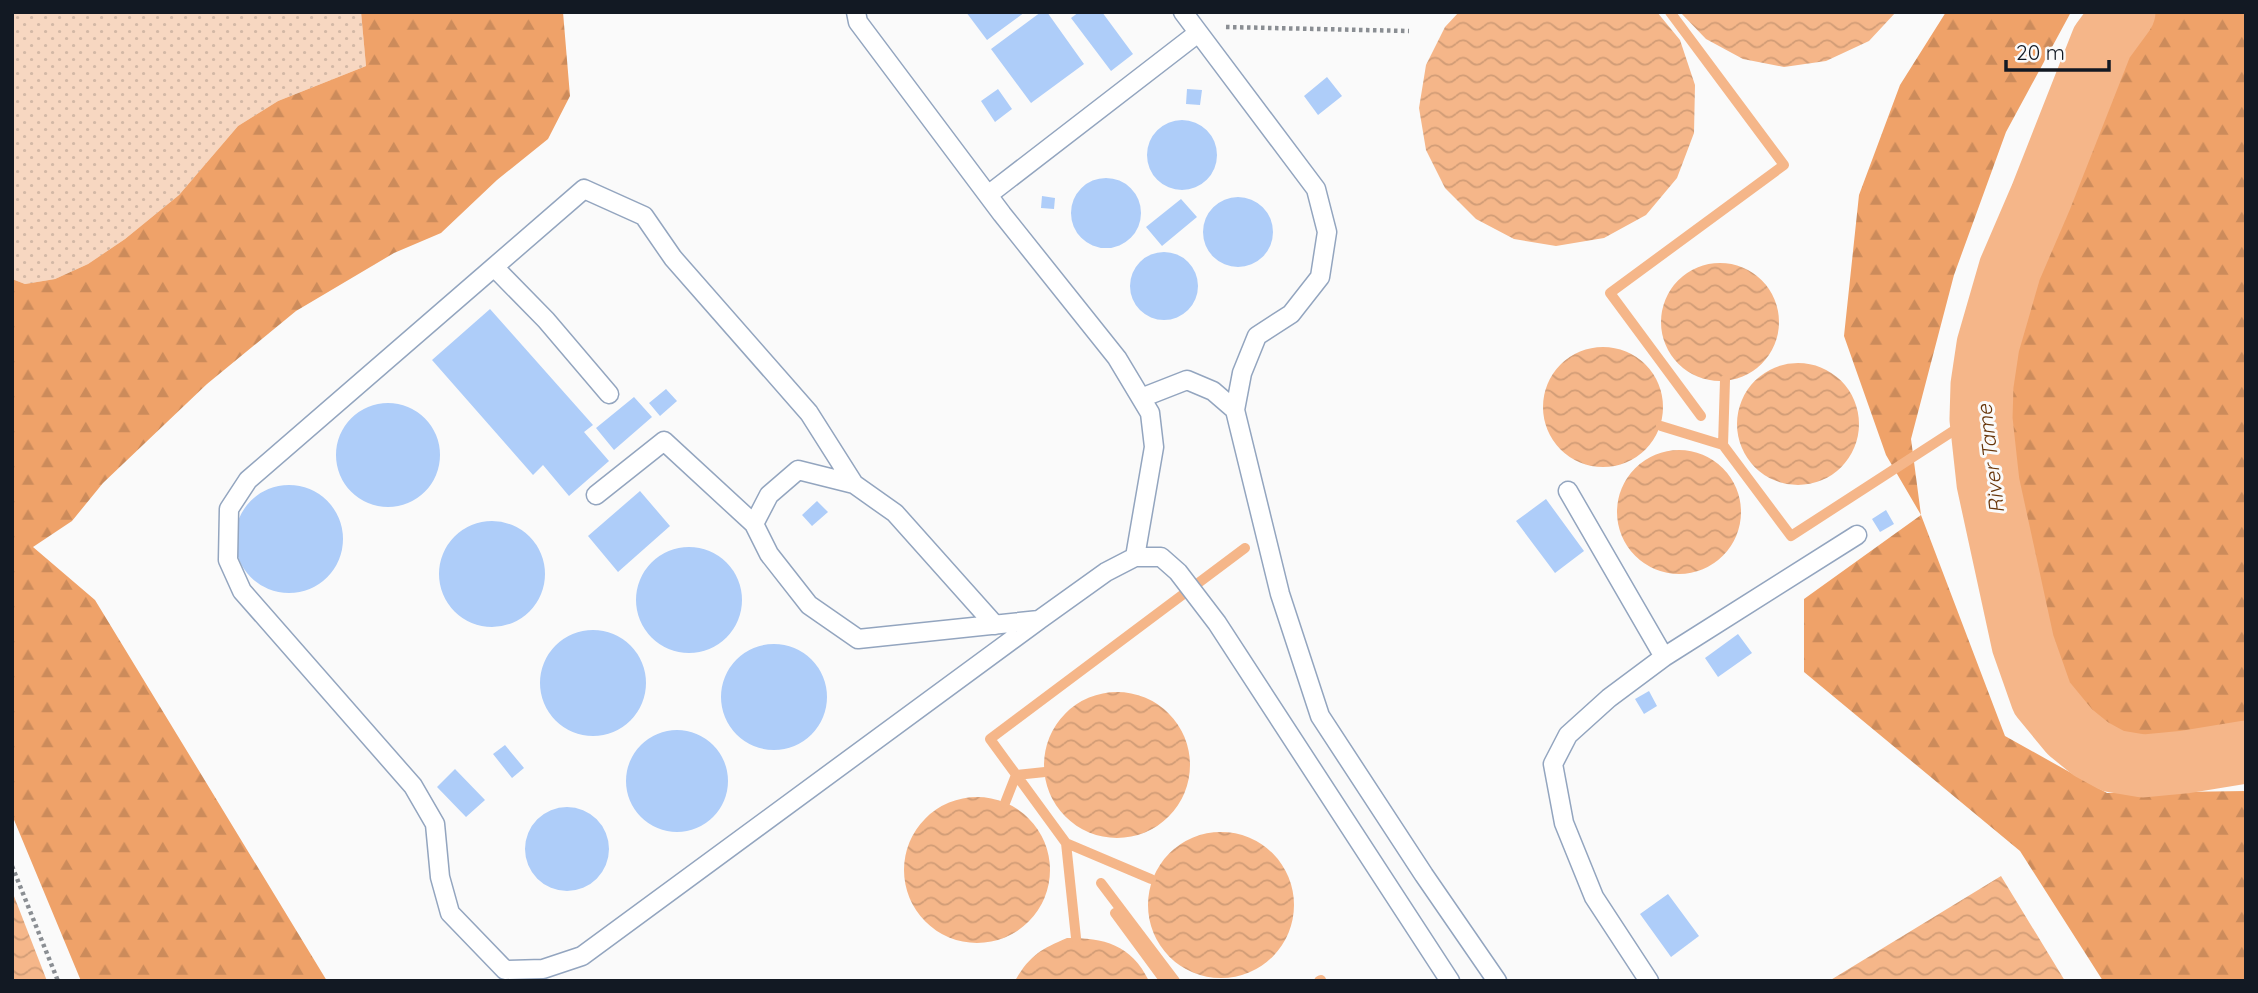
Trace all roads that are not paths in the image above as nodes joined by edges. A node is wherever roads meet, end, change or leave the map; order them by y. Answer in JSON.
{"nodes":[{"id":1,"x":856,"y":12,"type":"edge"},
{"id":2,"x":1183,"y":12,"type":"edge"},
{"id":3,"x":1198,"y":33,"type":"junction"},
{"id":4,"x":988,"y":195,"type":"junction"},
{"id":5,"x":494,"y":267,"type":"junction"},
{"id":6,"x":609,"y":394,"type":"dead end"},
{"id":7,"x":1141,"y":398,"type":"junction"},
{"id":8,"x":1235,"y":410,"type":"junction"},
{"id":9,"x":854,"y":484,"type":"junction"},
{"id":10,"x":1568,"y":491,"type":"dead end"},
{"id":11,"x":596,"y":495,"type":"dead end"},
{"id":12,"x":754,"y":524,"type":"junction"},
{"id":13,"x":1857,"y":535,"type":"dead end"},
{"id":14,"x":1135,"y":557,"type":"junction"},
{"id":15,"x":1039,"y":620,"type":"junction"},
{"id":16,"x":995,"y":625,"type":"junction"},
{"id":17,"x":1664,"y":657,"type":"junction"},
{"id":18,"x":1450,"y":981,"type":"edge"},
{"id":19,"x":1497,"y":981,"type":"edge"},
{"id":20,"x":1649,"y":981,"type":"edge"}],
"edges":[{"from":1,"to":4,"type":"lane"},
{"from":2,"to":3,"type":"lane"},
{"from":3,"to":4,"type":"lane"},
{"from":3,"to":8,"type":"lane"},
{"from":4,"to":7,"type":"lane"},
{"from":5,"to":6,"type":"lane"},
{"from":5,"to":9,"type":"lane"},
{"from":5,"to":15,"type":"lane"},
{"from":7,"to":8,"type":"lane"},
{"from":7,"to":14,"type":"lane"},
{"from":8,"to":19,"type":"lane"},
{"from":9,"to":12,"type":"lane"},
{"from":9,"to":16,"type":"lane"},
{"from":10,"to":17,"type":"lane"},
{"from":11,"to":12,"type":"lane"},
{"from":12,"to":16,"type":"lane"},
{"from":13,"to":17,"type":"lane"},
{"from":14,"to":15,"type":"lane"},
{"from":14,"to":18,"type":"lane"},
{"from":15,"to":16,"type":"lane"},
{"from":17,"to":20,"type":"lane"}]}
